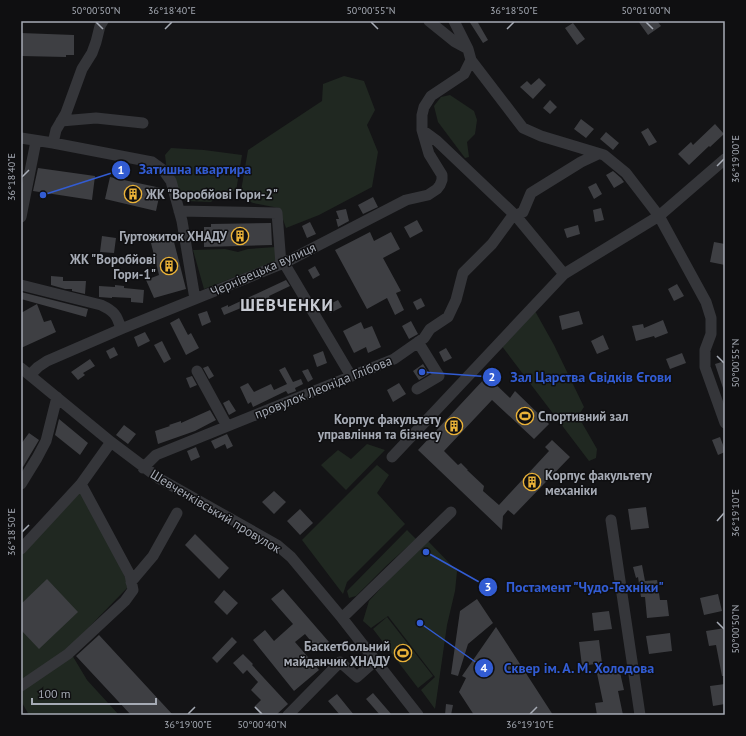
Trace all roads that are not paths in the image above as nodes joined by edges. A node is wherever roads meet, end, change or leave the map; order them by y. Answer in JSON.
{"nodes":[{"id":1,"x":103,"y":21,"type":"edge"},
{"id":2,"x":429,"y":21,"type":"edge"},
{"id":3,"x":454,"y":21,"type":"edge"},
{"id":4,"x":468,"y":49,"type":"junction"},
{"id":5,"x":471,"y":60,"type":"junction"},
{"id":6,"x":61,"y":121,"type":"junction"},
{"id":7,"x":143,"y":123,"type":"dead end"},
{"id":8,"x":422,"y":130,"type":"junction"},
{"id":9,"x":21,"y":138,"type":"edge"},
{"id":10,"x":36,"y":141,"type":"junction"},
{"id":11,"x":53,"y":143,"type":"junction"},
{"id":12,"x":598,"y":154,"type":"junction"},
{"id":13,"x":725,"y":159,"type":"edge"},
{"id":14,"x":179,"y":211,"type":"junction"},
{"id":15,"x":516,"y":216,"type":"junction"},
{"id":16,"x":659,"y":216,"type":"junction"},
{"id":17,"x":21,"y":217,"type":"edge"},
{"id":18,"x":283,"y":264,"type":"junction"},
{"id":19,"x":564,"y":274,"type":"junction"},
{"id":20,"x":21,"y":285,"type":"edge"},
{"id":21,"x":195,"y":299,"type":"junction"},
{"id":22,"x":121,"y":329,"type":"junction"},
{"id":23,"x":418,"y":342,"type":"junction"},
{"id":24,"x":21,"y":368,"type":"edge"},
{"id":25,"x":197,"y":370,"type":"dead end"},
{"id":26,"x":30,"y":375,"type":"junction"},
{"id":27,"x":351,"y":376,"type":"junction"},
{"id":28,"x":417,"y":389,"type":"dead end"},
{"id":29,"x":57,"y":397,"type":"junction"},
{"id":30,"x":725,"y":423,"type":"edge"},
{"id":31,"x":227,"y":426,"type":"junction"},
{"id":32,"x":111,"y":442,"type":"junction"},
{"id":33,"x":392,"y":458,"type":"dead end"},
{"id":34,"x":143,"y":468,"type":"junction"},
{"id":35,"x":21,"y":484,"type":"edge"},
{"id":36,"x":81,"y":484,"type":"junction"},
{"id":37,"x":451,"y":512,"type":"dead end"},
{"id":38,"x":177,"y":513,"type":"dead end"},
{"id":39,"x":611,"y":520,"type":"dead end"},
{"id":40,"x":21,"y":549,"type":"edge"},
{"id":41,"x":131,"y":582,"type":"junction"},
{"id":42,"x":342,"y":618,"type":"junction"},
{"id":43,"x":376,"y":661,"type":"junction"},
{"id":44,"x":21,"y":686,"type":"edge"},
{"id":45,"x":288,"y":715,"type":"edge"},
{"id":46,"x":418,"y":715,"type":"edge"},
{"id":47,"x":640,"y":715,"type":"edge"}],
"edges":[{"from":1,"to":6,"type":"street"},
{"from":2,"to":4,"type":"street"},
{"from":3,"to":4,"type":"street"},
{"from":4,"to":5,"type":"street"},
{"from":5,"to":8,"type":"street","name":"Чернівецька вулиця"},
{"from":5,"to":12,"type":"street"},
{"from":6,"to":7,"type":"street"},
{"from":6,"to":11,"type":"street"},
{"from":8,"to":15,"type":"street"},
{"from":8,"to":18,"type":"street","name":"Чернівецька вулиця"},
{"from":9,"to":10,"type":"street"},
{"from":10,"to":11,"type":"street"},
{"from":10,"to":17,"type":"street"},
{"from":11,"to":14,"type":"street"},
{"from":12,"to":15,"type":"street","name":"провулок Леоніда Глібова"},
{"from":12,"to":16,"type":"street"},
{"from":13,"to":16,"type":"street"},
{"from":14,"to":18,"type":"street"},
{"from":14,"to":21,"type":"street"},
{"from":15,"to":19,"type":"street"},
{"from":15,"to":23,"type":"street","name":"провулок Леоніда Глібова"},
{"from":16,"to":19,"type":"street"},
{"from":16,"to":30,"type":"street"},
{"from":18,"to":21,"type":"street","name":"Чернівецька вулиця"},
{"from":18,"to":27,"type":"street"},
{"from":19,"to":33,"type":"street"},
{"from":20,"to":22,"type":"street"},
{"from":21,"to":22,"type":"street","name":"Чернівецька вулиця"},
{"from":22,"to":26,"type":"street","name":"Чернівецька вулиця"},
{"from":23,"to":27,"type":"street","name":"провулок Леоніда Глібова"},
{"from":23,"to":28,"type":"street"},
{"from":24,"to":26,"type":"street","name":"Шевченківський провулок"},
{"from":25,"to":31,"type":"street"},
{"from":26,"to":29,"type":"street","name":"Шевченківський провулок"},
{"from":27,"to":31,"type":"street","name":"провулок Леоніда Глібова"},
{"from":29,"to":32,"type":"street","name":"Шевченківський провулок"},
{"from":29,"to":35,"type":"street"},
{"from":31,"to":34,"type":"street","name":"провулок Леоніда Глібова"},
{"from":32,"to":34,"type":"street","name":"Шевченківський провулок"},
{"from":32,"to":36,"type":"street"},
{"from":34,"to":42,"type":"street","name":"Шевченківський провулок"},
{"from":36,"to":40,"type":"street"},
{"from":36,"to":41,"type":"street"},
{"from":37,"to":42,"type":"street"},
{"from":38,"to":41,"type":"street"},
{"from":39,"to":47,"type":"street"},
{"from":41,"to":44,"type":"street"},
{"from":42,"to":43,"type":"street","name":"Шевченківський провулок"},
{"from":43,"to":45,"type":"street"},
{"from":43,"to":46,"type":"street","name":"Шевченківський провулок"}]}
